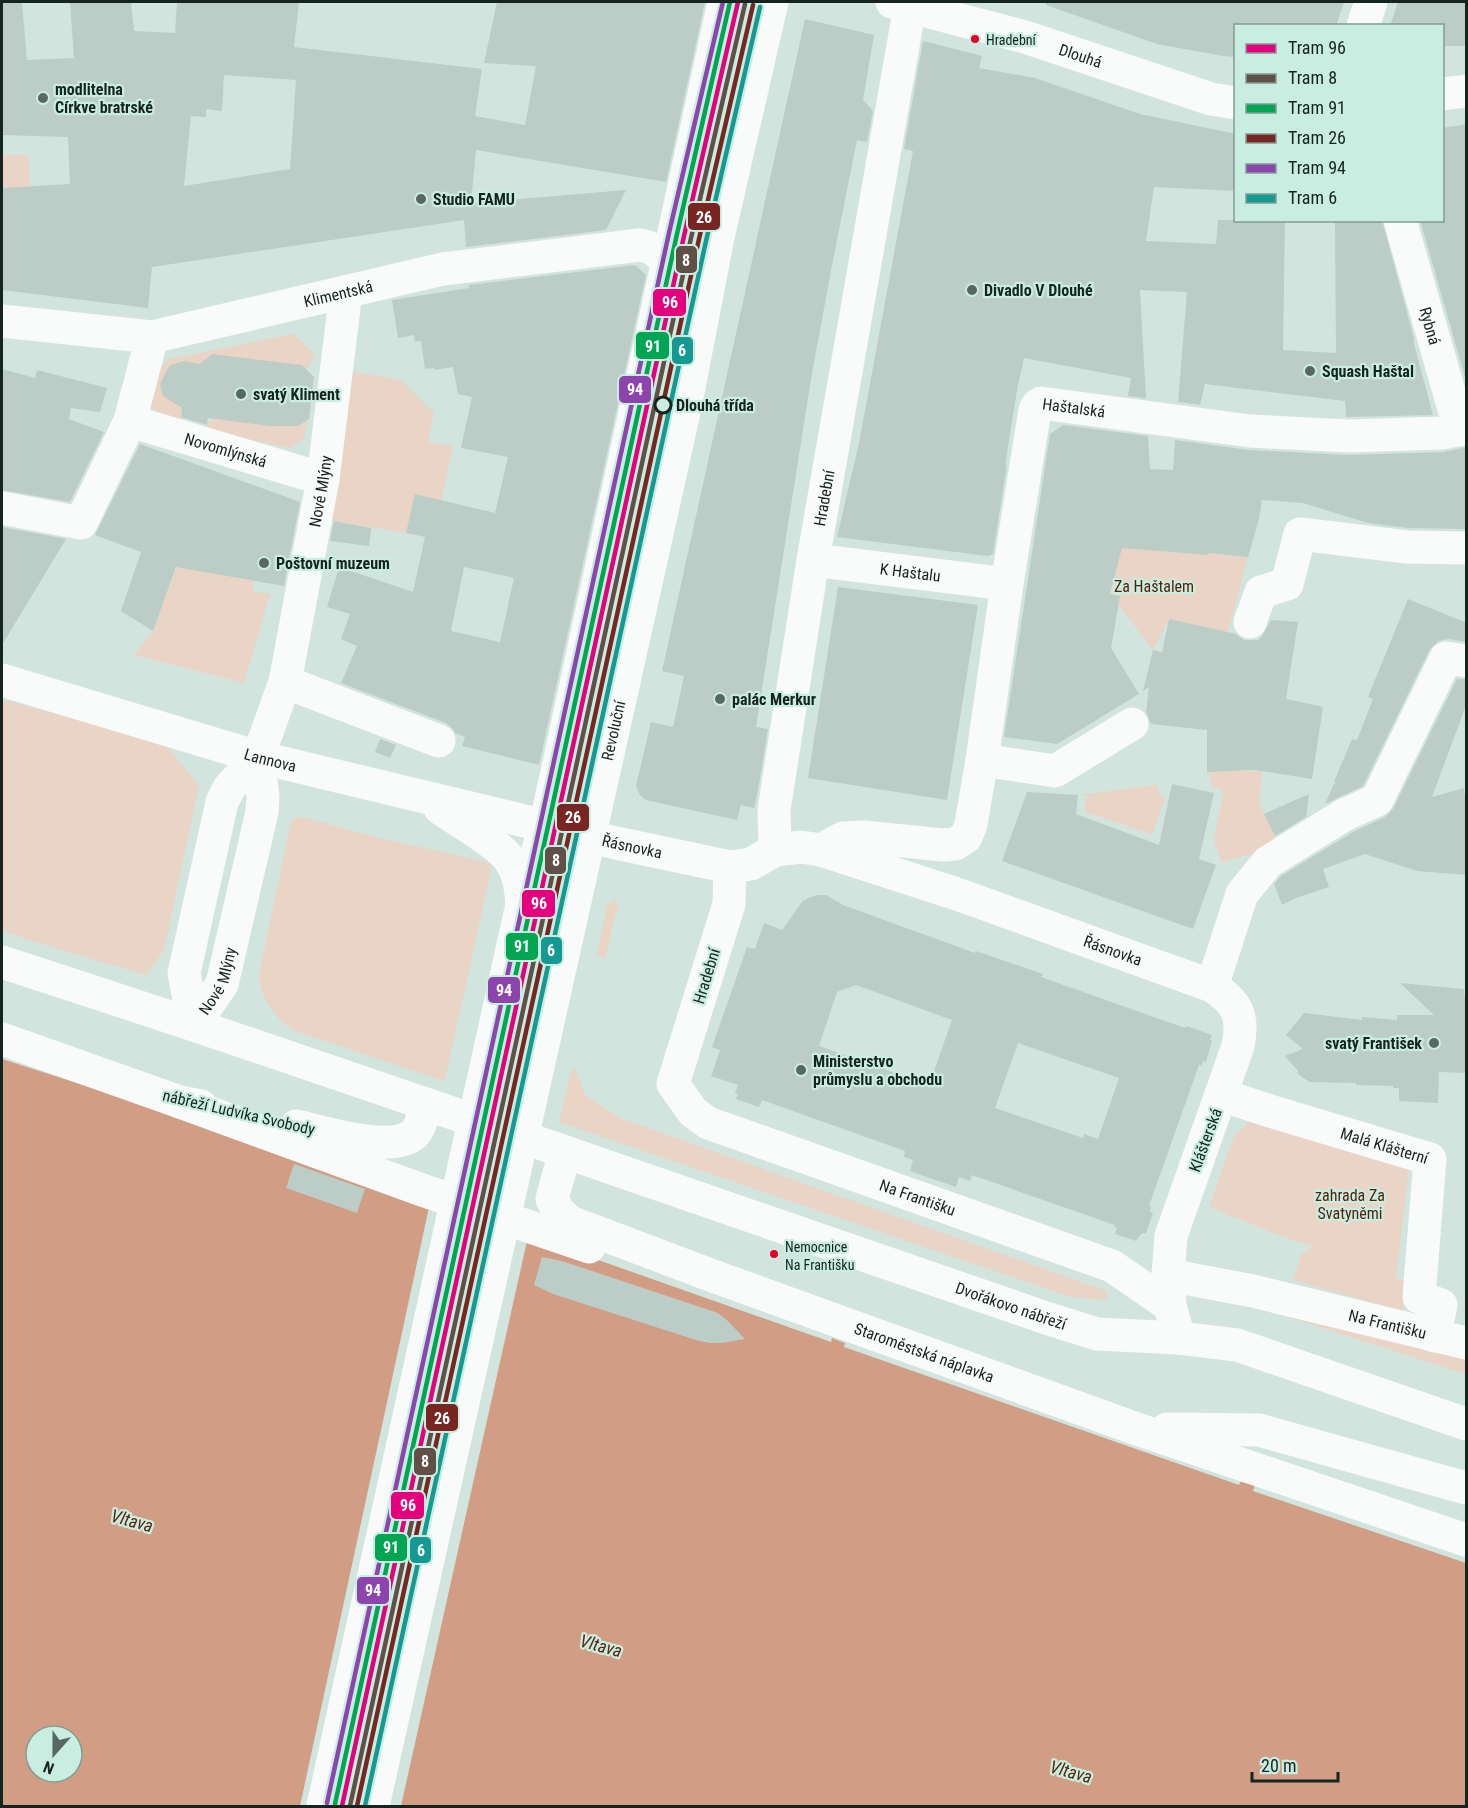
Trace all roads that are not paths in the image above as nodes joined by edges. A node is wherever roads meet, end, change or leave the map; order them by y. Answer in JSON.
{"nodes":[{"id":1,"x":724,"y":2,"type":"edge"},
{"id":2,"x":738,"y":2,"type":"edge"},
{"id":3,"x":752,"y":2,"type":"edge"},
{"id":4,"x":772,"y":2,"type":"edge"},
{"id":5,"x":1371,"y":2,"type":"edge"},
{"id":6,"x":901,"y":4,"type":"edge"},
{"id":7,"x":944,"y":8,"type":"edge"},
{"id":8,"x":1364,"y":24,"type":"edge"},
{"id":9,"x":1467,"y":91,"type":"edge"},
{"id":10,"x":1444,"y":94,"type":"edge"},
{"id":11,"x":1234,"y":103,"type":"edge"},
{"id":12,"x":1401,"y":222,"type":"edge"},
{"id":13,"x":666,"y":265,"type":"junction"},
{"id":14,"x":346,"y":292,"type":"junction"},
{"id":15,"x":2,"y":321,"type":"edge"},
{"id":16,"x":152,"y":337,"type":"junction"},
{"id":17,"x":130,"y":421,"type":"junction"},
{"id":18,"x":1463,"y":429,"type":"edge"},
{"id":19,"x":323,"y":479,"type":"junction"},
{"id":20,"x":2,"y":508,"type":"edge"},
{"id":21,"x":1467,"y":548,"type":"edge"},
{"id":22,"x":813,"y":560,"type":"junction"},
{"id":23,"x":1007,"y":584,"type":"junction"},
{"id":24,"x":1250,"y":622,"type":"dead end"},
{"id":25,"x":1467,"y":661,"type":"edge"},
{"id":26,"x":2,"y":681,"type":"edge"},
{"id":27,"x":285,"y":682,"type":"junction"},
{"id":28,"x":1132,"y":724,"type":"dead end"},
{"id":29,"x":439,"y":741,"type":"dead end"},
{"id":30,"x":258,"y":757,"type":"junction"},
{"id":31,"x":982,"y":760,"type":"junction"},
{"id":32,"x":423,"y":797,"type":"junction"},
{"id":33,"x":565,"y":830,"type":"junction"},
{"id":34,"x":775,"y":850,"type":"junction"},
{"id":35,"x":821,"y":850,"type":"junction"},
{"id":36,"x":730,"y":867,"type":"junction"},
{"id":37,"x":522,"y":904,"type":"junction"},
{"id":38,"x":2,"y":962,"type":"edge"},
{"id":39,"x":526,"y":962,"type":"junction"},
{"id":40,"x":1212,"y":986,"type":"junction"},
{"id":41,"x":524,"y":1009,"type":"junction"},
{"id":42,"x":194,"y":1025,"type":"junction"},
{"id":43,"x":2,"y":1039,"type":"edge"},
{"id":44,"x":673,"y":1084,"type":"joint"},
{"id":45,"x":1221,"y":1095,"type":"junction"},
{"id":46,"x":180,"y":1102,"type":"junction"},
{"id":47,"x":426,"y":1104,"type":"junction"},
{"id":48,"x":565,"y":1152,"type":"junction"},
{"id":49,"x":713,"y":1276,"type":"junction"},
{"id":50,"x":1169,"y":1290,"type":"junction"},
{"id":51,"x":1128,"y":1335,"type":"junction"},
{"id":52,"x":1434,"y":1336,"type":"junction"},
{"id":53,"x":1179,"y":1338,"type":"junction"},
{"id":54,"x":1467,"y":1343,"type":"edge"},
{"id":55,"x":1467,"y":1424,"type":"edge"},
{"id":56,"x":1137,"y":1429,"type":"junction"},
{"id":57,"x":1467,"y":1488,"type":"edge"},
{"id":58,"x":1467,"y":1540,"type":"edge"},
{"id":59,"x":323,"y":1806,"type":"edge"},
{"id":60,"x":343,"y":1806,"type":"edge"},
{"id":61,"x":356,"y":1806,"type":"edge"},
{"id":62,"x":373,"y":1806,"type":"edge"}],
"edges":[{"from":1,"to":13,"type":"street"},
{"from":2,"to":33,"type":"street"},
{"from":3,"to":33,"type":"street"},
{"from":4,"to":33,"type":"street","name":"Revoluční"},
{"from":5,"to":8,"type":"street"},
{"from":6,"to":7,"type":"street","name":"Dlouhá"},
{"from":6,"to":22,"type":"street","name":"Hradební"},
{"from":7,"to":11,"type":"street","name":"Dlouhá"},
{"from":9,"to":10,"type":"street"},
{"from":12,"to":18,"type":"street","name":"Rybná"},
{"from":13,"to":14,"type":"street","name":"Klimentská"},
{"from":13,"to":33,"type":"street"},
{"from":14,"to":16,"type":"street","name":"Klimentská"},
{"from":14,"to":19,"type":"street","name":"Nové Mlýny"},
{"from":15,"to":16,"type":"street","name":"Klimentská"},
{"from":16,"to":17,"type":"street"},
{"from":17,"to":19,"type":"street","name":"Novomlýnská"},
{"from":17,"to":20,"type":"street"},
{"from":18,"to":23,"type":"street","name":"Haštalská"},
{"from":19,"to":27,"type":"street","name":"Nové Mlýny"},
{"from":21,"to":24,"type":"street"},
{"from":22,"to":23,"type":"street","name":"K Haštalu"},
{"from":22,"to":34,"type":"street","name":"Hradební"},
{"from":23,"to":31,"type":"street","name":"Haštalská"},
{"from":25,"to":40,"type":"street"},
{"from":26,"to":30,"type":"street","name":"Lannova"},
{"from":27,"to":29,"type":"street"},
{"from":27,"to":30,"type":"street","name":"Nové Mlýny"},
{"from":28,"to":31,"type":"street"},
{"from":30,"to":32,"type":"street","name":"Lannova"},
{"from":30,"to":42,"type":"street","name":"Nové Mlýny"},
{"from":31,"to":35,"type":"street","name":"Haštalská"},
{"from":32,"to":33,"type":"street","name":"Lannova"},
{"from":32,"to":37,"type":"street"},
{"from":33,"to":36,"type":"street","name":"Řásnovka"},
{"from":33,"to":37,"type":"street"},
{"from":33,"to":39,"type":"street"},
{"from":33,"to":41,"type":"street"},
{"from":34,"to":35,"type":"street","name":"Řásnovka"},
{"from":34,"to":36,"type":"street","name":"Řásnovka"},
{"from":35,"to":40,"type":"street","name":"Řásnovka"},
{"from":36,"to":44,"type":"street","name":"Hradební"},
{"from":37,"to":39,"type":"street"},
{"from":37,"to":41,"type":"street"},
{"from":38,"to":42,"type":"street"},
{"from":39,"to":41,"type":"street"},
{"from":40,"to":45,"type":"street","name":"Klášterská"},
{"from":41,"to":59,"type":"street"},
{"from":41,"to":60,"type":"street"},
{"from":41,"to":61,"type":"street"},
{"from":41,"to":62,"type":"street"},
{"from":42,"to":47,"type":"street"},
{"from":43,"to":46,"type":"street","name":"nábřeží Ludvíka Svobody"},
{"from":44,"to":50,"type":"street","name":"Na Františku"},
{"from":45,"to":50,"type":"street","name":"Klášterská"},
{"from":45,"to":52,"type":"street","name":"Malá Klášterní"},
{"from":46,"to":47,"type":"street","name":"nábřeží Ludvíka Svobody"},
{"from":46,"to":49,"type":"street","name":"Staroměstská náplavka"},
{"from":47,"to":48,"type":"street"},
{"from":48,"to":49,"type":"street","name":"Staroměstská náplavka"},
{"from":48,"to":51,"type":"street","name":"Dvořákovo nábřeží"},
{"from":49,"to":56,"type":"street","name":"Staroměstská náplavka"},
{"from":50,"to":51,"type":"street"},
{"from":50,"to":52,"type":"street","name":"Na Františku"},
{"from":50,"to":53,"type":"street"},
{"from":51,"to":53,"type":"street","name":"Dvořákovo nábřeží"},
{"from":52,"to":54,"type":"street","name":"Na Františku"},
{"from":53,"to":55,"type":"street","name":"Dvořákovo nábřeží"},
{"from":56,"to":57,"type":"street","name":"Staroměstská náplavka"},
{"from":56,"to":58,"type":"street","name":"Staroměstská náplavka"}]}
